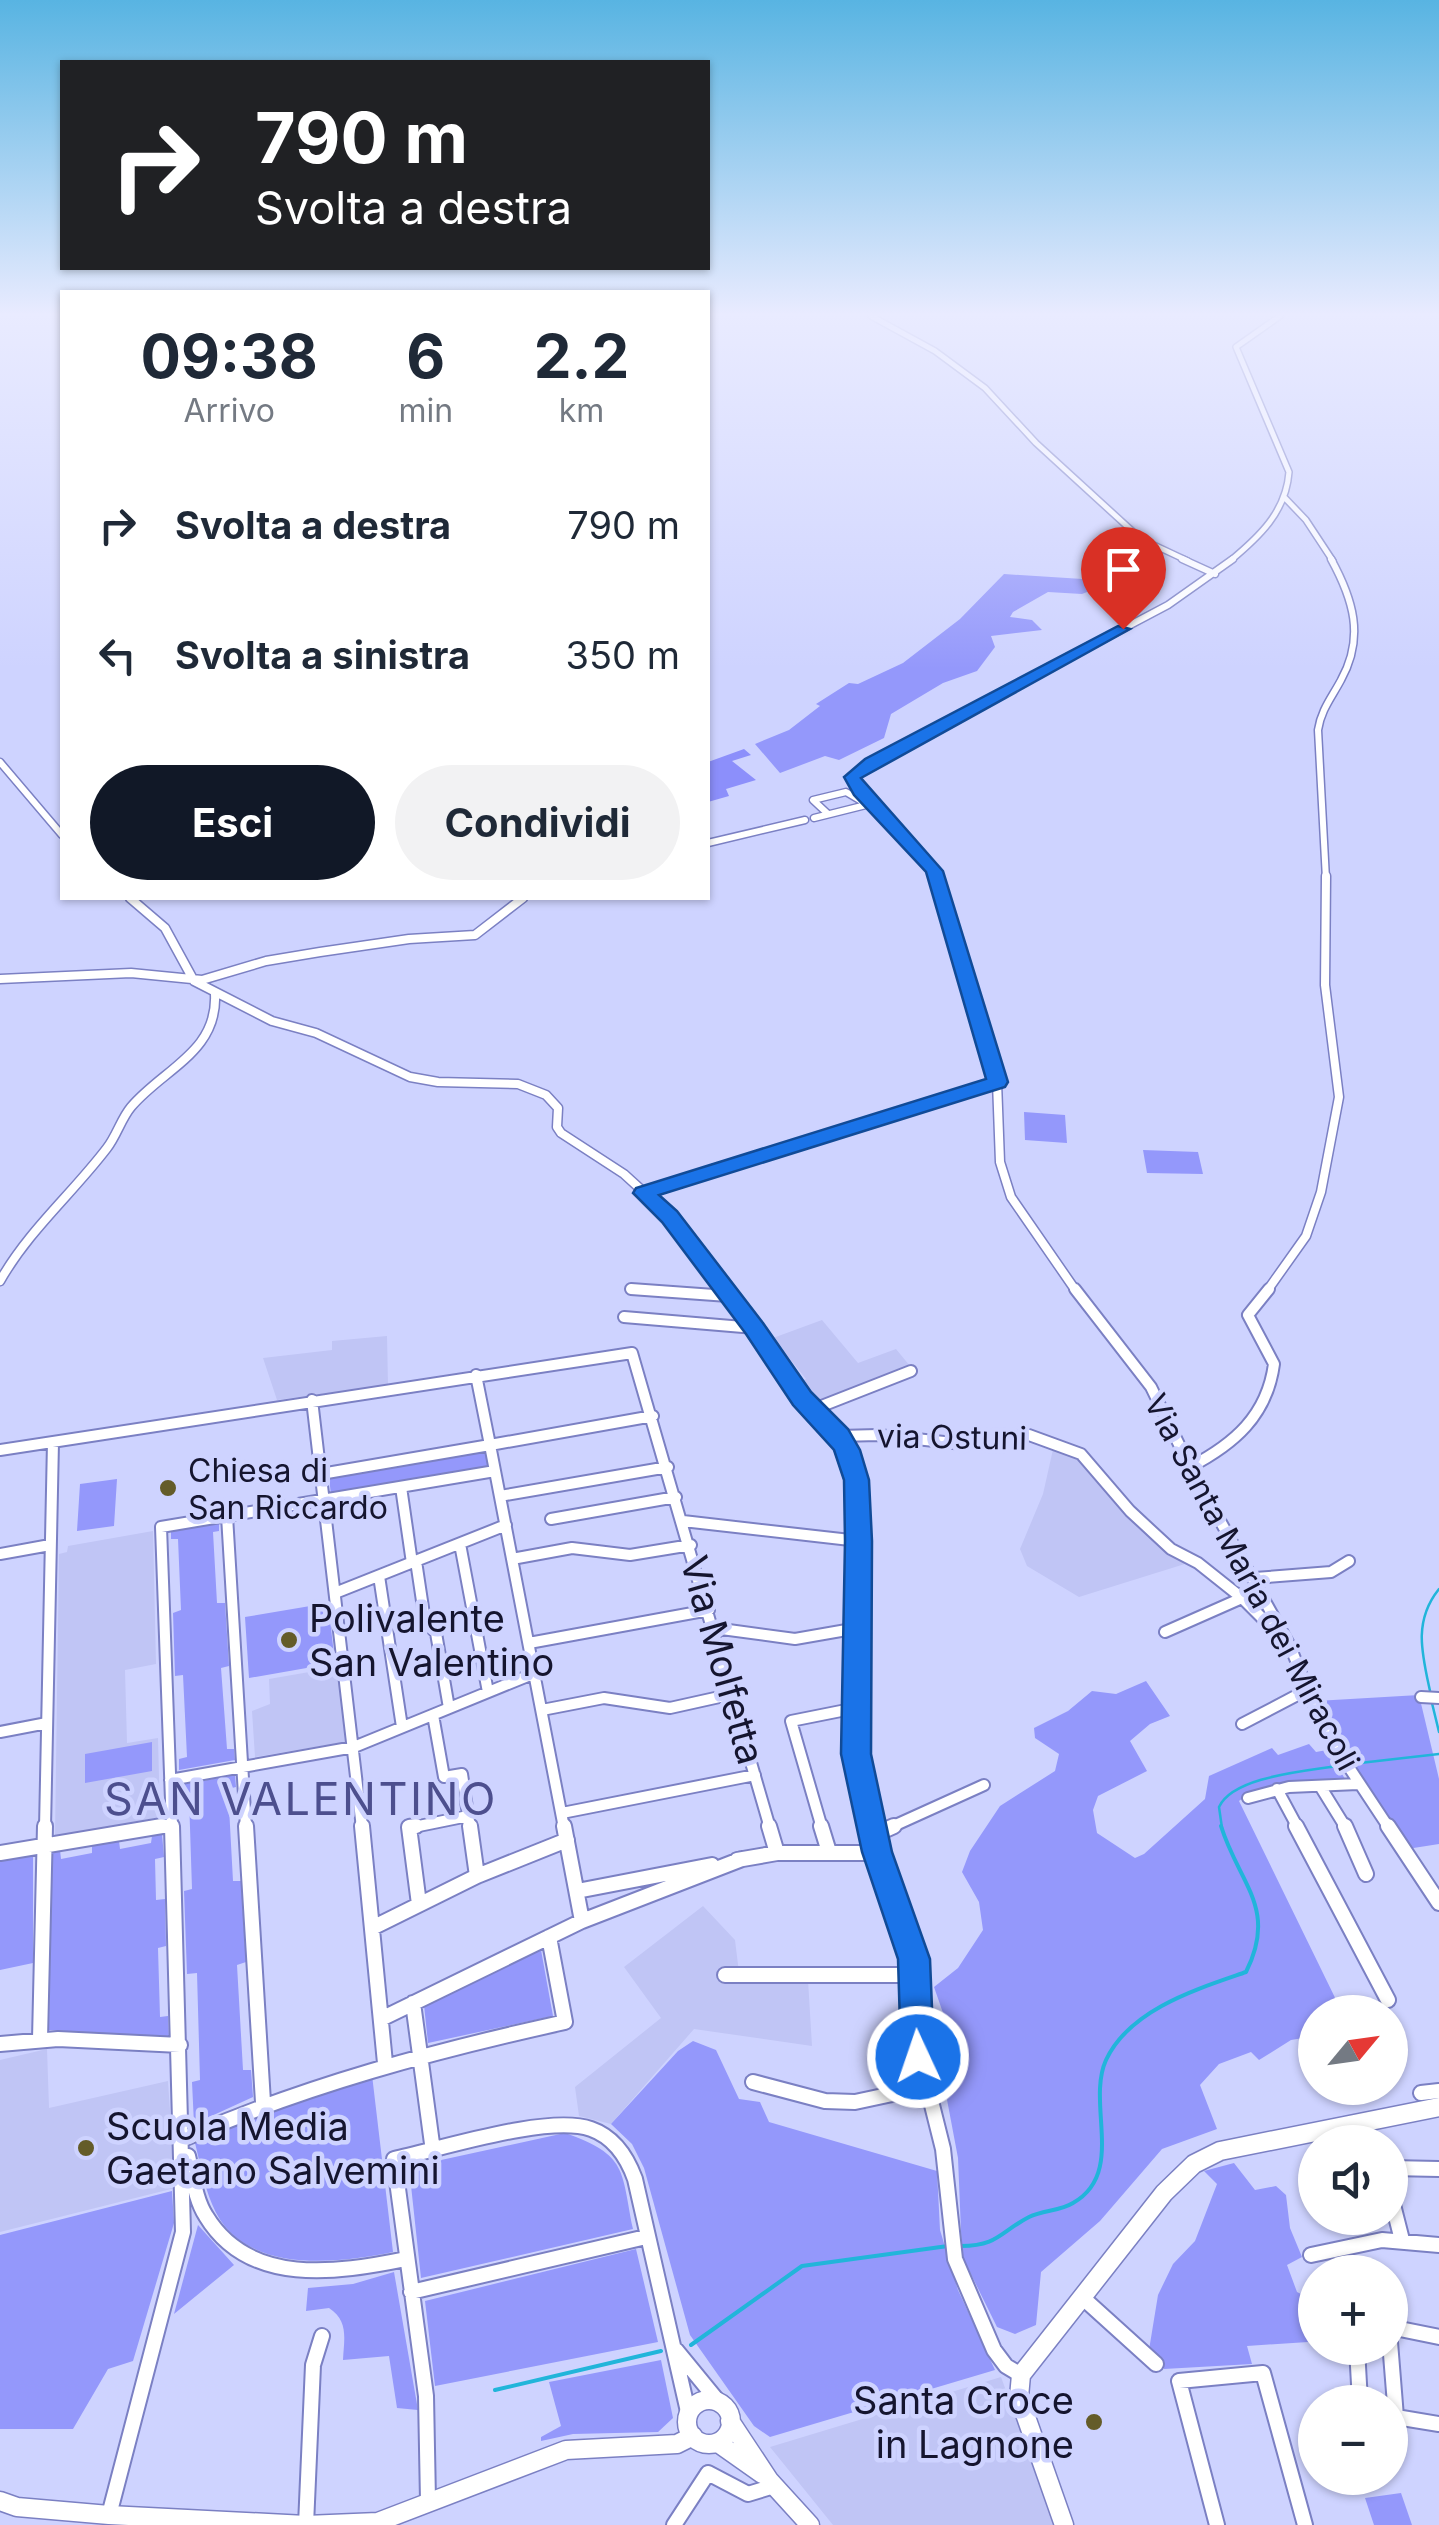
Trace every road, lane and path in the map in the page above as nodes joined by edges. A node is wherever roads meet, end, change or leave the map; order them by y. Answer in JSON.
{"nodes":[{"id":1,"x":1028,"y":434,"type":"edge"},
{"id":2,"x":1273,"y":434,"type":"edge"},
{"id":3,"x":1284,"y":496,"type":"junction"},
{"id":4,"x":1215,"y":574,"type":"junction"},
{"id":5,"x":0,"y":762,"type":"edge"},
{"id":6,"x":854,"y":783,"type":"joint"},
{"id":7,"x":870,"y":804,"type":"junction"},
{"id":8,"x":828,"y":814,"type":"junction"},
{"id":9,"x":814,"y":818,"type":"dead end"},
{"id":10,"x":804,"y":820,"type":"dead end"},
{"id":11,"x":60,"y":832,"type":"edge"},
{"id":12,"x":710,"y":843,"type":"edge"},
{"id":13,"x":132,"y":900,"type":"edge"},
{"id":14,"x":520,"y":900,"type":"edge"},
{"id":15,"x":0,"y":979,"type":"edge"},
{"id":16,"x":194,"y":981,"type":"junction"},
{"id":17,"x":215,"y":993,"type":"junction"},
{"id":18,"x":998,"y":1082,"type":"junction"},
{"id":19,"x":644,"y":1193,"type":"junction"},
{"id":20,"x":0,"y":1280,"type":"edge"},
{"id":21,"x":631,"y":1289,"type":"dead end"},
{"id":22,"x":729,"y":1296,"type":"junction"},
{"id":23,"x":624,"y":1317,"type":"dead end"},
{"id":24,"x":755,"y":1328,"type":"junction"},
{"id":25,"x":911,"y":1371,"type":"dead end"},
{"id":26,"x":476,"y":1374,"type":"junction"},
{"id":27,"x":312,"y":1400,"type":"junction"},
{"id":28,"x":814,"y":1409,"type":"junction"},
{"id":29,"x":653,"y":1416,"type":"junction"},
{"id":30,"x":840,"y":1436,"type":"junction"},
{"id":31,"x":53,"y":1442,"type":"junction"},
{"id":32,"x":490,"y":1445,"type":"junction"},
{"id":33,"x":0,"y":1450,"type":"edge"},
{"id":34,"x":1190,"y":1467,"type":"junction"},
{"id":35,"x":668,"y":1468,"type":"junction"},
{"id":36,"x":495,"y":1471,"type":"junction"},
{"id":37,"x":321,"y":1474,"type":"junction"},
{"id":38,"x":402,"y":1487,"type":"junction"},
{"id":39,"x":500,"y":1496,"type":"junction"},
{"id":40,"x":676,"y":1497,"type":"junction"},
{"id":41,"x":324,"y":1500,"type":"junction"},
{"id":42,"x":227,"y":1516,"type":"junction"},
{"id":43,"x":550,"y":1519,"type":"dead end"},
{"id":44,"x":684,"y":1521,"type":"junction"},
{"id":45,"x":506,"y":1526,"type":"junction"},
{"id":46,"x":858,"y":1541,"type":"junction"},
{"id":47,"x":50,"y":1544,"type":"junction"},
{"id":48,"x":460,"y":1544,"type":"junction"},
{"id":49,"x":690,"y":1545,"type":"junction"},
{"id":50,"x":0,"y":1554,"type":"edge"},
{"id":51,"x":512,"y":1559,"type":"junction"},
{"id":52,"x":1349,"y":1561,"type":"dead end"},
{"id":53,"x":414,"y":1562,"type":"junction"},
{"id":54,"x":380,"y":1576,"type":"junction"},
{"id":55,"x":1255,"y":1578,"type":"junction"},
{"id":56,"x":336,"y":1594,"type":"junction"},
{"id":57,"x":1242,"y":1598,"type":"junction"},
{"id":58,"x":709,"y":1610,"type":"junction"},
{"id":59,"x":714,"y":1628,"type":"junction"},
{"id":60,"x":858,"y":1628,"type":"junction"},
{"id":61,"x":1164,"y":1632,"type":"dead end"},
{"id":62,"x":529,"y":1643,"type":"junction"},
{"id":63,"x":1290,"y":1646,"type":"junction"},
{"id":64,"x":535,"y":1673,"type":"junction"},
{"id":65,"x":488,"y":1692,"type":"junction"},
{"id":66,"x":1305,"y":1692,"type":"junction"},
{"id":67,"x":733,"y":1694,"type":"junction"},
{"id":68,"x":1421,"y":1696,"type":"dead end"},
{"id":69,"x":1439,"y":1698,"type":"edge"},
{"id":70,"x":449,"y":1708,"type":"junction"},
{"id":71,"x":856,"y":1708,"type":"junction"},
{"id":72,"x":542,"y":1710,"type":"junction"},
{"id":73,"x":434,"y":1714,"type":"junction"},
{"id":74,"x":791,"y":1721,"type":"joint"},
{"id":75,"x":46,"y":1724,"type":"junction"},
{"id":76,"x":1242,"y":1724,"type":"dead end"},
{"id":77,"x":402,"y":1728,"type":"junction"},
{"id":78,"x":0,"y":1732,"type":"edge"},
{"id":79,"x":354,"y":1747,"type":"junction"},
{"id":80,"x":243,"y":1767,"type":"junction"},
{"id":81,"x":755,"y":1775,"type":"junction"},
{"id":82,"x":170,"y":1780,"type":"junction"},
{"id":83,"x":1358,"y":1784,"type":"junction"},
{"id":84,"x":984,"y":1785,"type":"dead end"},
{"id":85,"x":1320,"y":1786,"type":"junction"},
{"id":86,"x":1277,"y":1789,"type":"junction"},
{"id":87,"x":1248,"y":1798,"type":"dead end"},
{"id":88,"x":562,"y":1813,"type":"junction"},
{"id":89,"x":468,"y":1816,"type":"junction"},
{"id":90,"x":172,"y":1824,"type":"junction"},
{"id":91,"x":874,"y":1835,"type":"junction"},
{"id":92,"x":567,"y":1840,"type":"junction"},
{"id":93,"x":44,"y":1846,"type":"junction"},
{"id":94,"x":777,"y":1852,"type":"junction"},
{"id":95,"x":830,"y":1852,"type":"junction"},
{"id":96,"x":877,"y":1852,"type":"junction"},
{"id":97,"x":0,"y":1853,"type":"edge"},
{"id":98,"x":742,"y":1859,"type":"junction"},
{"id":99,"x":1366,"y":1874,"type":"dead end"},
{"id":100,"x":478,"y":1876,"type":"junction"},
{"id":101,"x":577,"y":1890,"type":"junction"},
{"id":102,"x":419,"y":1904,"type":"junction"},
{"id":103,"x":1439,"y":1904,"type":"edge"},
{"id":104,"x":582,"y":1921,"type":"junction"},
{"id":105,"x":372,"y":1928,"type":"junction"},
{"id":106,"x":549,"y":1937,"type":"junction"},
{"id":107,"x":725,"y":1975,"type":"dead end"},
{"id":108,"x":917,"y":1975,"type":"junction"},
{"id":109,"x":1385,"y":1995,"type":"edge"},
{"id":110,"x":413,"y":2003,"type":"junction"},
{"id":111,"x":381,"y":2019,"type":"junction"},
{"id":112,"x":40,"y":2039,"type":"junction"},
{"id":113,"x":0,"y":2044,"type":"edge"},
{"id":114,"x":180,"y":2046,"type":"junction"},
{"id":115,"x":420,"y":2054,"type":"junction"},
{"id":116,"x":385,"y":2063,"type":"junction"},
{"id":117,"x":753,"y":2082,"type":"dead end"},
{"id":118,"x":925,"y":2087,"type":"junction"},
{"id":119,"x":1439,"y":2091,"type":"edge"},
{"id":120,"x":1421,"y":2093,"type":"dead end"},
{"id":121,"x":263,"y":2102,"type":"junction"},
{"id":122,"x":1439,"y":2107,"type":"edge"},
{"id":123,"x":183,"y":2139,"type":"junction"},
{"id":124,"x":432,"y":2151,"type":"junction"},
{"id":125,"x":1408,"y":2168,"type":"edge"},
{"id":126,"x":1439,"y":2169,"type":"edge"},
{"id":127,"x":1401,"y":2235,"type":"edge"},
{"id":128,"x":646,"y":2237,"type":"junction"},
{"id":129,"x":1402,"y":2240,"type":"junction"},
{"id":130,"x":1439,"y":2245,"type":"edge"},
{"id":131,"x":1310,"y":2255,"type":"dead end"},
{"id":132,"x":406,"y":2259,"type":"junction"},
{"id":133,"x":410,"y":2292,"type":"junction"},
{"id":134,"x":1080,"y":2296,"type":"junction"},
{"id":135,"x":1408,"y":2331,"type":"edge"},
{"id":136,"x":322,"y":2336,"type":"dead end"},
{"id":137,"x":1439,"y":2337,"type":"edge"},
{"id":138,"x":672,"y":2344,"type":"junction"},
{"id":139,"x":1156,"y":2364,"type":"dead end"},
{"id":140,"x":1021,"y":2375,"type":"junction"},
{"id":141,"x":1179,"y":2381,"type":"joint"},
{"id":142,"x":717,"y":2400,"type":"junction"},
{"id":143,"x":689,"y":2416,"type":"junction"},
{"id":144,"x":1408,"y":2419,"type":"edge"},
{"id":145,"x":730,"y":2422,"type":"junction"},
{"id":146,"x":1439,"y":2424,"type":"edge"},
{"id":147,"x":693,"y":2436,"type":"junction"},
{"id":148,"x":718,"y":2442,"type":"junction"},
{"id":149,"x":772,"y":2483,"type":"junction"},
{"id":150,"x":0,"y":2501,"type":"edge"},
{"id":151,"x":428,"y":2504,"type":"junction"},
{"id":152,"x":109,"y":2515,"type":"junction"},
{"id":153,"x":306,"y":2525,"type":"edge"},
{"id":154,"x":674,"y":2525,"type":"edge"},
{"id":155,"x":810,"y":2525,"type":"edge"},
{"id":156,"x":1064,"y":2525,"type":"edge"},
{"id":157,"x":1217,"y":2525,"type":"edge"},
{"id":158,"x":1305,"y":2525,"type":"edge"}],
"edges":[{"from":1,"to":4,"type":"street"},
{"from":2,"to":3,"type":"street"},
{"from":3,"to":4,"type":"street"},
{"from":3,"to":34,"type":"street"},
{"from":4,"to":6,"type":"street"},
{"from":5,"to":11,"type":"street"},
{"from":6,"to":7,"type":"street","name":"Via Santa Maria dei Miracoli"},
{"from":7,"to":8,"type":"street"},
{"from":7,"to":8,"type":"street"},
{"from":7,"to":18,"type":"street","name":"Via Santa Maria dei Miracoli"},
{"from":8,"to":9,"type":"street"},
{"from":10,"to":12,"type":"street"},
{"from":13,"to":16,"type":"street"},
{"from":14,"to":16,"type":"street"},
{"from":15,"to":16,"type":"street"},
{"from":16,"to":17,"type":"street"},
{"from":17,"to":19,"type":"street"},
{"from":17,"to":20,"type":"street"},
{"from":18,"to":19,"type":"street"},
{"from":18,"to":34,"type":"street","name":"Via Santa Maria dei Miracoli"},
{"from":19,"to":22,"type":"street"},
{"from":21,"to":22,"type":"street"},
{"from":22,"to":24,"type":"street"},
{"from":23,"to":24,"type":"street"},
{"from":24,"to":28,"type":"street"},
{"from":25,"to":28,"type":"street"},
{"from":26,"to":27,"type":"street"},
{"from":26,"to":29,"type":"street","name":"Via Molfetta"},
{"from":26,"to":32,"type":"street"},
{"from":27,"to":31,"type":"street"},
{"from":27,"to":37,"type":"street"},
{"from":28,"to":30,"type":"street"},
{"from":29,"to":32,"type":"street"},
{"from":29,"to":35,"type":"street","name":"Via Molfetta"},
{"from":30,"to":46,"type":"street"},
{"from":30,"to":57,"type":"street","name":"via Ostuni"},
{"from":31,"to":33,"type":"street"},
{"from":31,"to":47,"type":"street"},
{"from":32,"to":36,"type":"street"},
{"from":32,"to":37,"type":"street"},
{"from":34,"to":55,"type":"street","name":"Via Santa Maria dei Miracoli"},
{"from":35,"to":39,"type":"street"},
{"from":35,"to":40,"type":"street","name":"Via Molfetta"},
{"from":36,"to":38,"type":"street"},
{"from":36,"to":39,"type":"street"},
{"from":37,"to":41,"type":"street"},
{"from":38,"to":41,"type":"street"},
{"from":38,"to":53,"type":"street"},
{"from":39,"to":45,"type":"street"},
{"from":40,"to":43,"type":"street"},
{"from":40,"to":44,"type":"street","name":"Via Molfetta"},
{"from":41,"to":42,"type":"street"},
{"from":41,"to":56,"type":"street"},
{"from":42,"to":80,"type":"street"},
{"from":42,"to":82,"type":"street"},
{"from":44,"to":46,"type":"street"},
{"from":44,"to":49,"type":"street","name":"Via Molfetta"},
{"from":45,"to":48,"type":"street"},
{"from":45,"to":51,"type":"street"},
{"from":46,"to":60,"type":"street"},
{"from":47,"to":50,"type":"street"},
{"from":47,"to":75,"type":"street"},
{"from":48,"to":53,"type":"street"},
{"from":48,"to":65,"type":"street"},
{"from":49,"to":51,"type":"street"},
{"from":49,"to":58,"type":"street","name":"Via Molfetta"},
{"from":51,"to":62,"type":"street"},
{"from":52,"to":55,"type":"street"},
{"from":53,"to":54,"type":"street"},
{"from":53,"to":70,"type":"street"},
{"from":54,"to":56,"type":"street"},
{"from":54,"to":77,"type":"street"},
{"from":55,"to":63,"type":"street","name":"Via Santa Maria dei Miracoli"},
{"from":56,"to":79,"type":"street"},
{"from":57,"to":61,"type":"street"},
{"from":57,"to":63,"type":"street","name":"via Ostuni"},
{"from":58,"to":59,"type":"street","name":"Via Molfetta"},
{"from":58,"to":62,"type":"street"},
{"from":59,"to":60,"type":"street"},
{"from":59,"to":67,"type":"street","name":"Via Molfetta"},
{"from":60,"to":71,"type":"street"},
{"from":62,"to":64,"type":"street"},
{"from":63,"to":66,"type":"street","name":"Via Santa Maria dei Miracoli"},
{"from":64,"to":65,"type":"street"},
{"from":64,"to":72,"type":"street"},
{"from":65,"to":70,"type":"street"},
{"from":66,"to":76,"type":"street"},
{"from":66,"to":83,"type":"street","name":"Via Santa Maria dei Miracoli"},
{"from":67,"to":72,"type":"street"},
{"from":67,"to":81,"type":"street","name":"Via Molfetta"},
{"from":68,"to":69,"type":"street"},
{"from":70,"to":73,"type":"street"},
{"from":71,"to":74,"type":"street"},
{"from":71,"to":91,"type":"street"},
{"from":72,"to":88,"type":"street"},
{"from":73,"to":77,"type":"street"},
{"from":73,"to":89,"type":"street"},
{"from":74,"to":95,"type":"street"},
{"from":75,"to":78,"type":"street"},
{"from":75,"to":93,"type":"street"},
{"from":77,"to":79,"type":"street"},
{"from":79,"to":80,"type":"street"},
{"from":79,"to":105,"type":"street"},
{"from":80,"to":82,"type":"street"},
{"from":80,"to":121,"type":"street"},
{"from":81,"to":88,"type":"street"},
{"from":81,"to":94,"type":"street","name":"Via Molfetta"},
{"from":82,"to":90,"type":"street"},
{"from":83,"to":85,"type":"street"},
{"from":83,"to":103,"type":"street","name":"Via Santa Maria dei Miracoli"},
{"from":84,"to":91,"type":"street"},
{"from":85,"to":86,"type":"street"},
{"from":85,"to":99,"type":"street"},
{"from":86,"to":87,"type":"street"},
{"from":86,"to":109,"type":"street"},
{"from":88,"to":92,"type":"street"},
{"from":89,"to":100,"type":"street"},
{"from":89,"to":102,"type":"street"},
{"from":90,"to":93,"type":"street"},
{"from":90,"to":114,"type":"street"},
{"from":91,"to":96,"type":"street"},
{"from":92,"to":100,"type":"street"},
{"from":92,"to":101,"type":"street"},
{"from":93,"to":97,"type":"street"},
{"from":93,"to":112,"type":"street"},
{"from":94,"to":95,"type":"street"},
{"from":94,"to":98,"type":"street"},
{"from":95,"to":96,"type":"street"},
{"from":96,"to":108,"type":"street"},
{"from":98,"to":101,"type":"street"},
{"from":98,"to":104,"type":"street"},
{"from":100,"to":102,"type":"street"},
{"from":101,"to":104,"type":"street"},
{"from":102,"to":105,"type":"street"},
{"from":104,"to":106,"type":"street"},
{"from":105,"to":111,"type":"street"},
{"from":106,"to":110,"type":"street"},
{"from":106,"to":115,"type":"street"},
{"from":107,"to":108,"type":"street"},
{"from":108,"to":118,"type":"street"},
{"from":110,"to":111,"type":"street"},
{"from":110,"to":115,"type":"street"},
{"from":111,"to":116,"type":"street"},
{"from":112,"to":113,"type":"street"},
{"from":112,"to":114,"type":"street"},
{"from":114,"to":123,"type":"street"},
{"from":115,"to":116,"type":"street"},
{"from":115,"to":124,"type":"street"},
{"from":116,"to":121,"type":"street"},
{"from":117,"to":118,"type":"street"},
{"from":118,"to":140,"type":"street"},
{"from":119,"to":120,"type":"street"},
{"from":121,"to":123,"type":"street"},
{"from":122,"to":134,"type":"main road"},
{"from":123,"to":132,"type":"street"},
{"from":123,"to":152,"type":"street"},
{"from":124,"to":128,"type":"street"},
{"from":124,"to":132,"type":"street"},
{"from":125,"to":126,"type":"street"},
{"from":127,"to":129,"type":"street"},
{"from":128,"to":133,"type":"street"},
{"from":128,"to":138,"type":"street"},
{"from":129,"to":130,"type":"street"},
{"from":129,"to":131,"type":"street"},
{"from":132,"to":133,"type":"street"},
{"from":133,"to":151,"type":"street"},
{"from":134,"to":139,"type":"street"},
{"from":134,"to":140,"type":"main road"},
{"from":135,"to":137,"type":"street"},
{"from":136,"to":153,"type":"street"},
{"from":138,"to":142,"type":"street"},
{"from":138,"to":143,"type":"street"},
{"from":140,"to":156,"type":"main road"},
{"from":141,"to":157,"type":"street"},
{"from":141,"to":158,"type":"street"},
{"from":142,"to":143,"type":"main road"},
{"from":142,"to":145,"type":"main road"},
{"from":143,"to":147,"type":"main road"},
{"from":144,"to":146,"type":"street"},
{"from":145,"to":148,"type":"main road"},
{"from":145,"to":149,"type":"main road"},
{"from":147,"to":148,"type":"main road"},
{"from":147,"to":151,"type":"main road"},
{"from":148,"to":149,"type":"main road"},
{"from":149,"to":154,"type":"street"},
{"from":149,"to":155,"type":"main road"},
{"from":150,"to":152,"type":"main road"},
{"from":151,"to":153,"type":"main road"},
{"from":152,"to":153,"type":"main road"}]}
